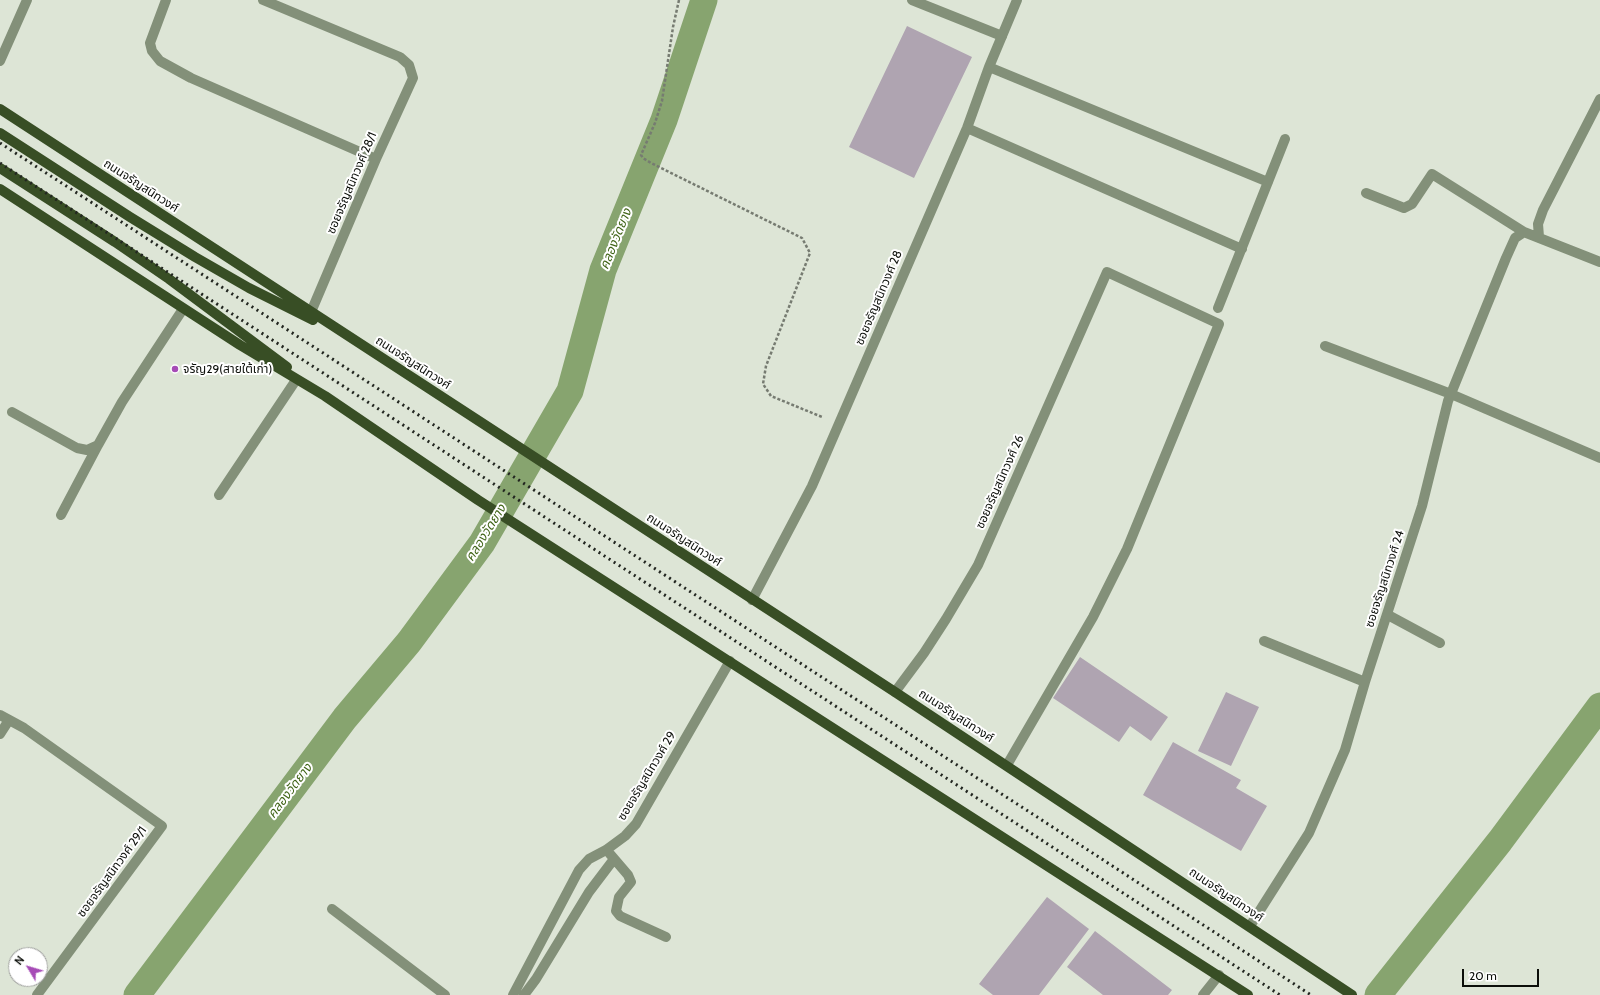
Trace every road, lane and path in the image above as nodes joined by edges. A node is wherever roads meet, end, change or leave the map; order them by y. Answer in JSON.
{"nodes":[{"id":1,"x":27,"y":0,"type":"edge"},
{"id":2,"x":166,"y":0,"type":"edge"},
{"id":3,"x":263,"y":0,"type":"edge"},
{"id":4,"x":679,"y":0,"type":"edge"},
{"id":5,"x":912,"y":0,"type":"edge"},
{"id":6,"x":1017,"y":0,"type":"edge"},
{"id":7,"x":1002,"y":36,"type":"junction"},
{"id":8,"x":0,"y":61,"type":"edge"},
{"id":9,"x":989,"y":67,"type":"junction"},
{"id":10,"x":1600,"y":99,"type":"edge"},
{"id":11,"x":0,"y":109,"type":"edge"},
{"id":12,"x":967,"y":128,"type":"junction"},
{"id":13,"x":0,"y":133,"type":"edge"},
{"id":14,"x":1286,"y":139,"type":"dead end"},
{"id":15,"x":376,"y":159,"type":"junction"},
{"id":16,"x":0,"y":168,"type":"edge"},
{"id":17,"x":1268,"y":182,"type":"junction"},
{"id":18,"x":0,"y":189,"type":"edge"},
{"id":19,"x":1366,"y":193,"type":"dead end"},
{"id":20,"x":1524,"y":232,"type":"junction"},
{"id":21,"x":1539,"y":237,"type":"junction"},
{"id":22,"x":1242,"y":249,"type":"junction"},
{"id":23,"x":1600,"y":262,"type":"edge"},
{"id":24,"x":183,"y":308,"type":"junction"},
{"id":25,"x":1218,"y":308,"type":"dead end"},
{"id":26,"x":311,"y":312,"type":"junction"},
{"id":27,"x":358,"y":343,"type":"junction"},
{"id":28,"x":1325,"y":346,"type":"dead end"},
{"id":29,"x":296,"y":380,"type":"junction"},
{"id":30,"x":1451,"y":394,"type":"junction"},
{"id":31,"x":325,"y":396,"type":"junction"},
{"id":32,"x":12,"y":412,"type":"dead end"},
{"id":33,"x":839,"y":424,"type":"junction"},
{"id":34,"x":98,"y":445,"type":"junction"},
{"id":35,"x":1600,"y":458,"type":"edge"},
{"id":36,"x":219,"y":495,"type":"dead end"},
{"id":37,"x":61,"y":515,"type":"dead end"},
{"id":38,"x":752,"y":600,"type":"junction"},
{"id":39,"x":1388,"y":615,"type":"junction"},
{"id":40,"x":1264,"y":641,"type":"dead end"},
{"id":41,"x":1440,"y":643,"type":"dead end"},
{"id":42,"x":730,"y":662,"type":"junction"},
{"id":43,"x":1365,"y":682,"type":"junction"},
{"id":44,"x":895,"y":692,"type":"junction"},
{"id":45,"x":4,"y":718,"type":"edge"},
{"id":46,"x":0,"y":734,"type":"edge"},
{"id":47,"x":1007,"y":765,"type":"junction"},
{"id":48,"x":606,"y":850,"type":"junction"},
{"id":49,"x":614,"y":859,"type":"junction"},
{"id":50,"x":332,"y":909,"type":"dead end"},
{"id":51,"x":1250,"y":926,"type":"junction"},
{"id":52,"x":666,"y":937,"type":"dead end"},
{"id":53,"x":1219,"y":975,"type":"junction"},
{"id":54,"x":37,"y":995,"type":"edge"},
{"id":55,"x":445,"y":995,"type":"edge"},
{"id":56,"x":513,"y":995,"type":"edge"},
{"id":57,"x":524,"y":995,"type":"edge"},
{"id":58,"x":1203,"y":995,"type":"edge"},
{"id":59,"x":1248,"y":995,"type":"edge"},
{"id":60,"x":1352,"y":995,"type":"edge"}],
"edges":[{"from":1,"to":8,"type":"street"},
{"from":2,"to":15,"type":"street"},
{"from":3,"to":15,"type":"street","name":"ซอยจรัญสนิทวงศ์ 28/1"},
{"from":4,"to":33,"type":"path"},
{"from":5,"to":7,"type":"street"},
{"from":6,"to":7,"type":"street","name":"ซอยจรัญสนิทวงศ์ 28"},
{"from":7,"to":9,"type":"street","name":"ซอยจรัญสนิทวงศ์ 28"},
{"from":9,"to":12,"type":"street","name":"ซอยจรัญสนิทวงศ์ 28"},
{"from":9,"to":17,"type":"street"},
{"from":10,"to":21,"type":"street"},
{"from":11,"to":26,"type":"main road","name":"ถนนจรัญสนิทวงศ์"},
{"from":12,"to":22,"type":"street"},
{"from":12,"to":33,"type":"street","name":"ซอยจรัญสนิทวงศ์ 28"},
{"from":13,"to":27,"type":"main road"},
{"from":14,"to":17,"type":"street"},
{"from":15,"to":26,"type":"street","name":"ซอยจรัญสนิทวงศ์ 28/1"},
{"from":16,"to":31,"type":"main road"},
{"from":17,"to":22,"type":"street"},
{"from":18,"to":24,"type":"main road"},
{"from":19,"to":20,"type":"street"},
{"from":20,"to":21,"type":"street"},
{"from":20,"to":30,"type":"street","name":"ซอยจรัญสนิทวงศ์ 24"},
{"from":21,"to":23,"type":"street"},
{"from":22,"to":25,"type":"street"},
{"from":24,"to":29,"type":"main road"},
{"from":24,"to":34,"type":"street"},
{"from":26,"to":27,"type":"main road","name":"ถนนจรัญสนิทวงศ์"},
{"from":27,"to":38,"type":"main road","name":"ถนนจรัญสนิทวงศ์"},
{"from":28,"to":30,"type":"street"},
{"from":29,"to":31,"type":"main road"},
{"from":29,"to":36,"type":"street"},
{"from":30,"to":35,"type":"street"},
{"from":30,"to":39,"type":"street","name":"ซอยจรัญสนิทวงศ์ 24"},
{"from":31,"to":42,"type":"main road"},
{"from":32,"to":34,"type":"street"},
{"from":33,"to":38,"type":"street","name":"ซอยจรัญสนิทวงศ์ 28"},
{"from":34,"to":37,"type":"street"},
{"from":38,"to":44,"type":"main road","name":"ถนนจรัญสนิทวงศ์"},
{"from":39,"to":41,"type":"street"},
{"from":39,"to":43,"type":"street","name":"ซอยจรัญสนิทวงศ์ 24"},
{"from":40,"to":43,"type":"street"},
{"from":42,"to":48,"type":"street","name":"ซอยจรัญสนิทวงศ์ 29"},
{"from":42,"to":53,"type":"main road"},
{"from":43,"to":51,"type":"street","name":"ซอยจรัญสนิทวงศ์ 24"},
{"from":44,"to":47,"type":"main road","name":"ถนนจรัญสนิทวงศ์"},
{"from":44,"to":47,"type":"street","name":"ซอยจรัญสนิทวงศ์ 26"},
{"from":45,"to":46,"type":"street"},
{"from":45,"to":54,"type":"street","name":"ซอยจรัญสนิทวงศ์ 29/1"},
{"from":47,"to":51,"type":"main road","name":"ถนนจรัญสนิทวงศ์"},
{"from":48,"to":49,"type":"street"},
{"from":48,"to":56,"type":"street","name":"ซอยจรัญสนิทวงศ์ 29"},
{"from":49,"to":52,"type":"street"},
{"from":49,"to":57,"type":"street"},
{"from":50,"to":55,"type":"street"},
{"from":51,"to":60,"type":"main road","name":"ถนนจรัญสนิทวงศ์"},
{"from":53,"to":58,"type":"street"},
{"from":53,"to":59,"type":"main road"}]}
